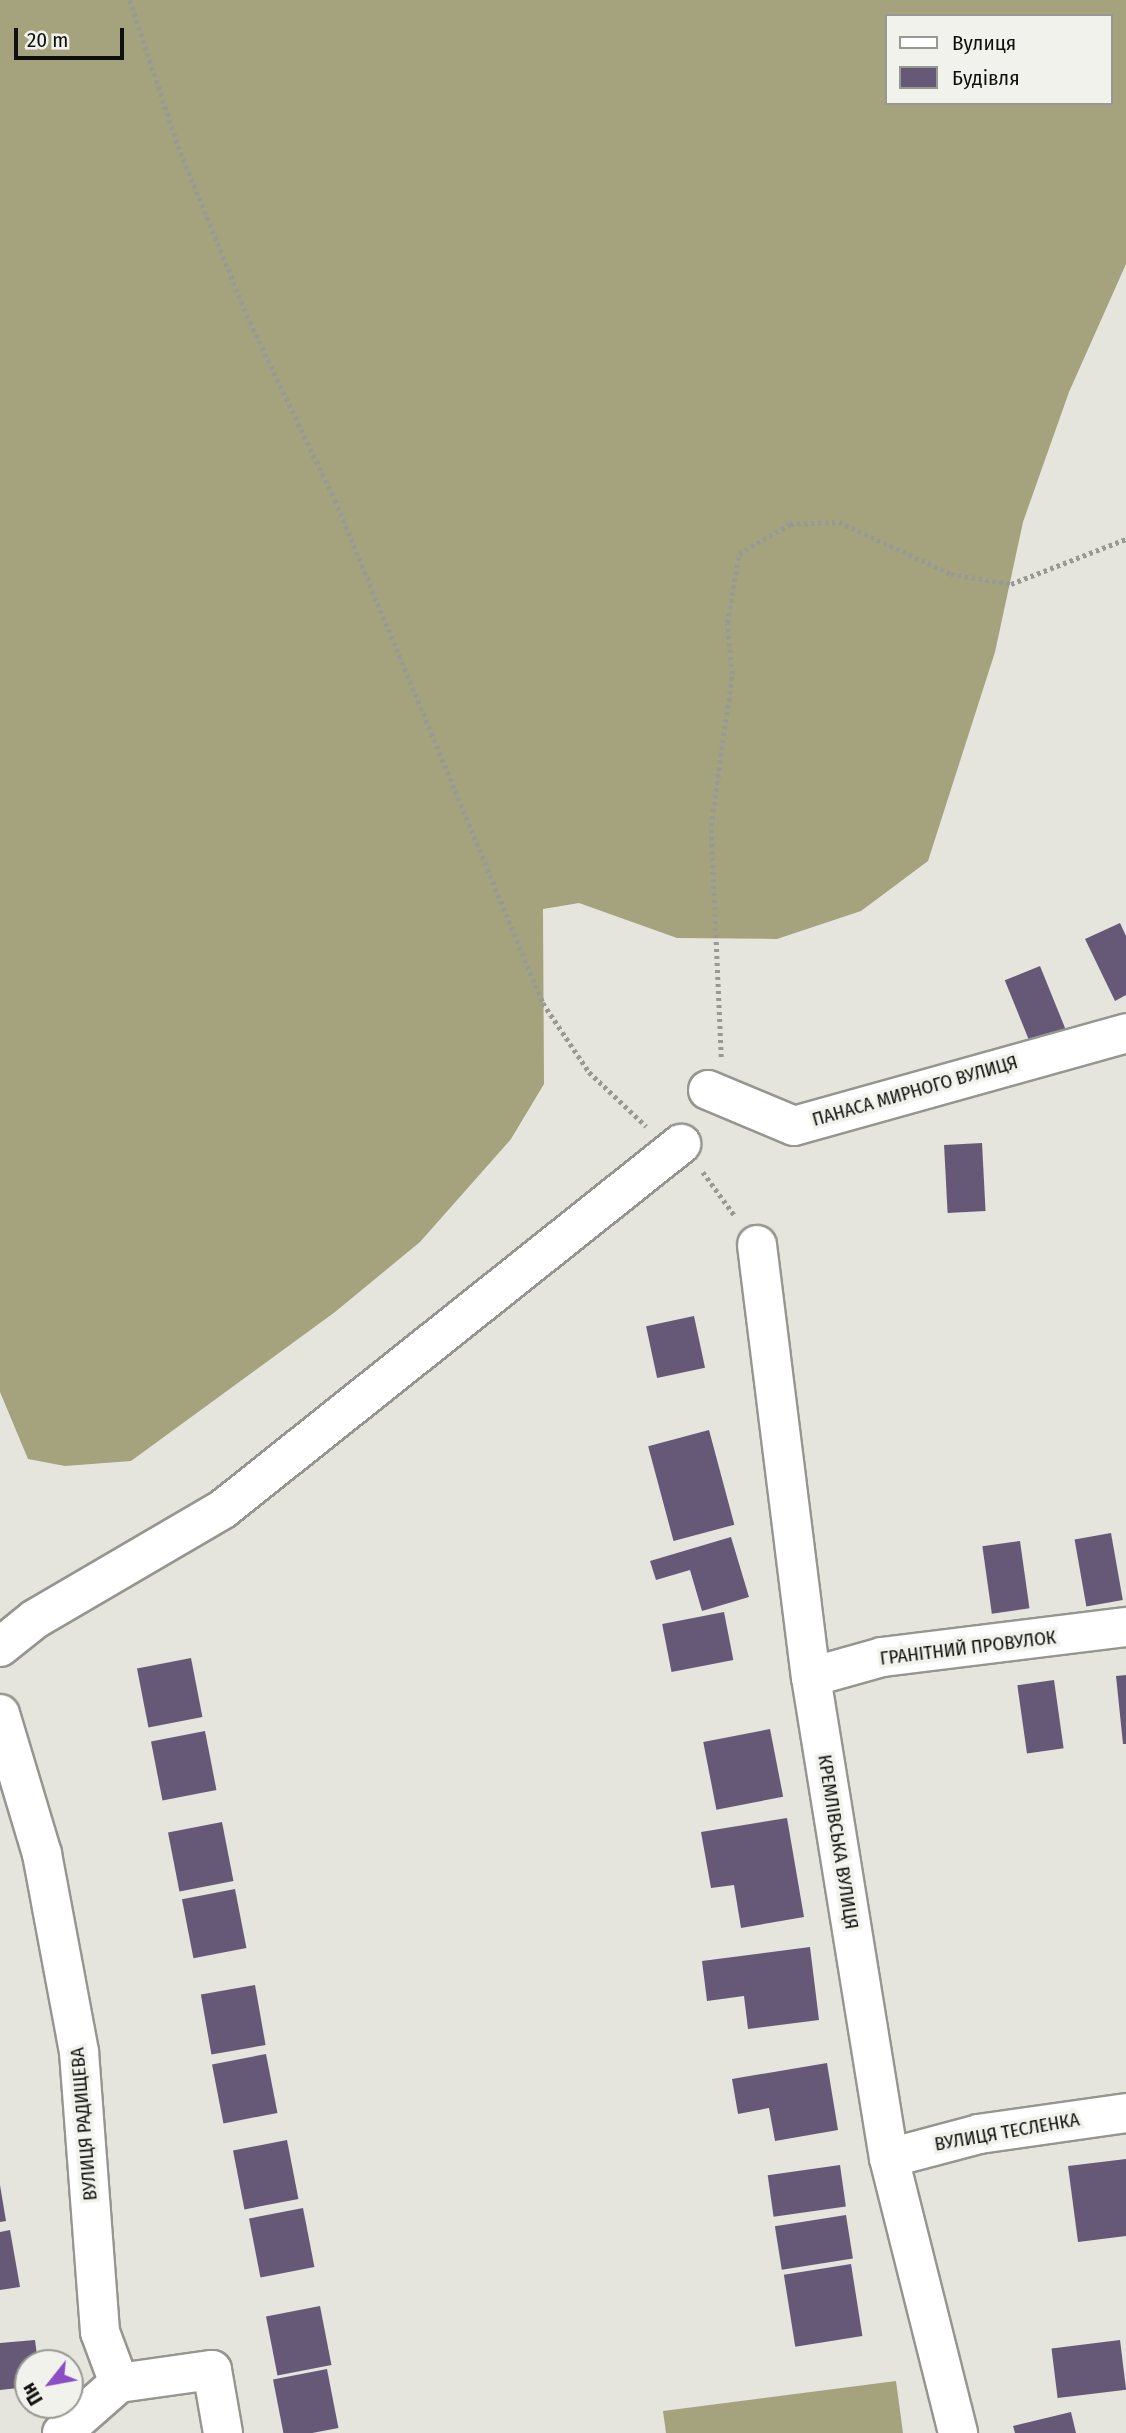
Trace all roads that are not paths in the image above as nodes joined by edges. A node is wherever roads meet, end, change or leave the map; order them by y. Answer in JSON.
{"nodes":[{"id":1,"x":1126,"y":1033,"type":"edge"},
{"id":2,"x":708,"y":1090,"type":"road end"},
{"id":3,"x":669,"y":1133,"type":"road end"},
{"id":4,"x":757,"y":1245,"type":"road end"},
{"id":5,"x":1126,"y":1628,"type":"edge"},
{"id":6,"x":0,"y":1647,"type":"edge"},
{"id":7,"x":811,"y":1677,"type":"junction"},
{"id":8,"x":0,"y":1714,"type":"edge"},
{"id":9,"x":1126,"y":2113,"type":"edge"},
{"id":10,"x":889,"y":2158,"type":"junction"},
{"id":11,"x":119,"y":2383,"type":"junction"},
{"id":12,"x":62,"y":2433,"type":"edge"},
{"id":13,"x":223,"y":2433,"type":"edge"},
{"id":14,"x":958,"y":2433,"type":"edge"}],
"edges":[{"from":1,"to":2,"type":"street","name":"ПАНАСА МИРНОГО ВУЛИЦЯ"},
{"from":3,"to":6,"type":"street"},
{"from":4,"to":7,"type":"street","name":"КРЕМЛІВСЬКА ВУЛИЦЯ"},
{"from":5,"to":7,"type":"street","name":"ГРАНІТНИЙ ПРОВУЛОК"},
{"from":7,"to":10,"type":"street","name":"КРЕМЛІВСЬКА ВУЛИЦЯ"},
{"from":8,"to":11,"type":"street","name":"ВУЛИЦЯ РАДИЩЕВА"},
{"from":9,"to":10,"type":"street","name":"ВУЛИЦЯ ТЕСЛЕНКА"},
{"from":10,"to":14,"type":"street","name":"КРЕМЛІВСЬКА ВУЛИЦЯ"},
{"from":11,"to":12,"type":"street"},
{"from":11,"to":13,"type":"street"}]}
